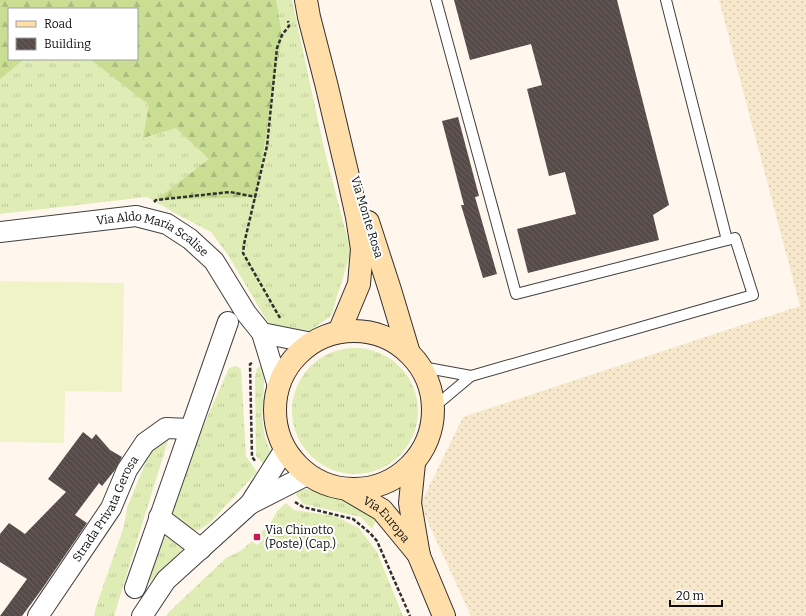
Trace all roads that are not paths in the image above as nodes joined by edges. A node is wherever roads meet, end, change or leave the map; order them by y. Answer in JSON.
{"nodes":[{"id":1,"x":306,"y":0,"type":"edge"},
{"id":2,"x":436,"y":0,"type":"edge"},
{"id":3,"x":666,"y":0,"type":"edge"},
{"id":4,"x":326,"y":84,"type":"junction"},
{"id":5,"x":0,"y":232,"type":"edge"},
{"id":6,"x":727,"y":240,"type":"junction"},
{"id":7,"x":228,"y":322,"type":"dead end"},
{"id":8,"x":339,"y":332,"type":"junction"},
{"id":9,"x":262,"y":333,"type":"junction"},
{"id":10,"x":312,"y":343,"type":"junction"},
{"id":11,"x":408,"y":350,"type":"junction"},
{"id":12,"x":422,"y":367,"type":"junction"},
{"id":13,"x":471,"y":376,"type":"junction"},
{"id":14,"x":278,"y":386,"type":"junction"},
{"id":15,"x":434,"y":407,"type":"junction"},
{"id":16,"x":190,"y":429,"type":"junction"},
{"id":17,"x":285,"y":448,"type":"junction"},
{"id":18,"x":414,"y":463,"type":"junction"},
{"id":19,"x":307,"y":475,"type":"junction"},
{"id":20,"x":348,"y":490,"type":"junction"},
{"id":21,"x":250,"y":504,"type":"junction"},
{"id":22,"x":160,"y":517,"type":"junction"},
{"id":23,"x":201,"y":549,"type":"junction"},
{"id":24,"x":420,"y":556,"type":"junction"},
{"id":25,"x":135,"y":588,"type":"dead end"},
{"id":26,"x":38,"y":616,"type":"edge"},
{"id":27,"x":142,"y":616,"type":"edge"},
{"id":28,"x":444,"y":616,"type":"edge"}],
"edges":[{"from":1,"to":4,"type":"main road","name":"Via Monte Rosa"},
{"from":2,"to":6,"type":"lane"},
{"from":3,"to":6,"type":"lane"},
{"from":4,"to":8,"type":"main road","name":"Via Monte Rosa"},
{"from":4,"to":11,"type":"main road","name":"Via Monte Rosa"},
{"from":5,"to":9,"type":"street","name":"Via Aldo Maria Scalise"},
{"from":6,"to":13,"type":"lane"},
{"from":7,"to":16,"type":"street"},
{"from":8,"to":10,"type":"main road"},
{"from":8,"to":11,"type":"main road"},
{"from":9,"to":10,"type":"street"},
{"from":9,"to":14,"type":"street","name":"Via Aldo Maria Scalise"},
{"from":10,"to":14,"type":"main road"},
{"from":11,"to":12,"type":"main road"},
{"from":12,"to":13,"type":"lane"},
{"from":12,"to":15,"type":"main road"},
{"from":13,"to":15,"type":"lane"},
{"from":14,"to":17,"type":"main road"},
{"from":15,"to":18,"type":"main road"},
{"from":16,"to":22,"type":"street"},
{"from":16,"to":26,"type":"street","name":"Strada Privata Gerosa"},
{"from":17,"to":19,"type":"main road"},
{"from":17,"to":21,"type":"street"},
{"from":18,"to":20,"type":"main road"},
{"from":18,"to":24,"type":"main road","name":"Via Europa"},
{"from":19,"to":20,"type":"main road"},
{"from":19,"to":21,"type":"street"},
{"from":20,"to":24,"type":"main road","name":"Via Europa"},
{"from":21,"to":23,"type":"street"},
{"from":22,"to":23,"type":"street"},
{"from":22,"to":25,"type":"street"},
{"from":23,"to":27,"type":"street"},
{"from":24,"to":28,"type":"main road","name":"Via Europa"}]}
